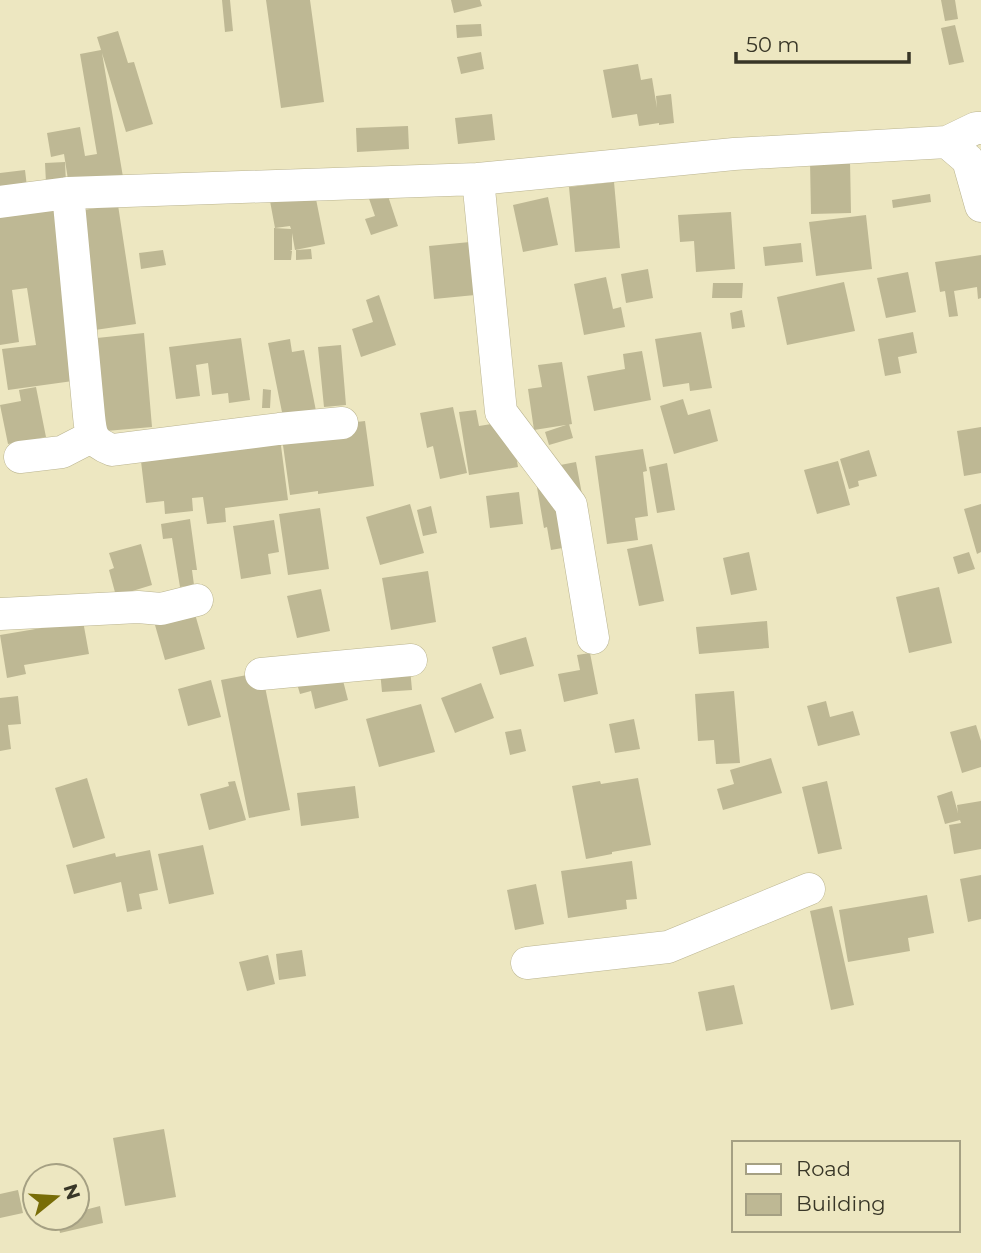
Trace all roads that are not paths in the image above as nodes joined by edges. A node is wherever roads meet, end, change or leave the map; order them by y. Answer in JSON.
{"nodes":[{"id":1,"x":981,"y":128,"type":"edge"},
{"id":2,"x":947,"y":142,"type":"junction"},
{"id":3,"x":478,"y":179,"type":"junction"},
{"id":4,"x":68,"y":193,"type":"junction"},
{"id":5,"x":0,"y":202,"type":"edge"},
{"id":6,"x":981,"y":206,"type":"edge"},
{"id":7,"x":342,"y":423,"type":"dead end"},
{"id":8,"x":93,"y":436,"type":"junction"},
{"id":9,"x":20,"y":457,"type":"dead end"},
{"id":10,"x":197,"y":600,"type":"dead end"},
{"id":11,"x":0,"y":614,"type":"edge"},
{"id":12,"x":593,"y":638,"type":"dead end"},
{"id":13,"x":411,"y":660,"type":"dead end"},
{"id":14,"x":261,"y":674,"type":"dead end"},
{"id":15,"x":809,"y":889,"type":"dead end"},
{"id":16,"x":527,"y":963,"type":"dead end"}],
"edges":[{"from":1,"to":2,"type":"street"},
{"from":2,"to":3,"type":"street"},
{"from":2,"to":6,"type":"street"},
{"from":3,"to":4,"type":"street"},
{"from":3,"to":12,"type":"street"},
{"from":4,"to":5,"type":"street"},
{"from":4,"to":8,"type":"street"},
{"from":7,"to":8,"type":"street"},
{"from":8,"to":9,"type":"street"},
{"from":10,"to":11,"type":"street"},
{"from":13,"to":14,"type":"street"},
{"from":15,"to":16,"type":"street"}]}
